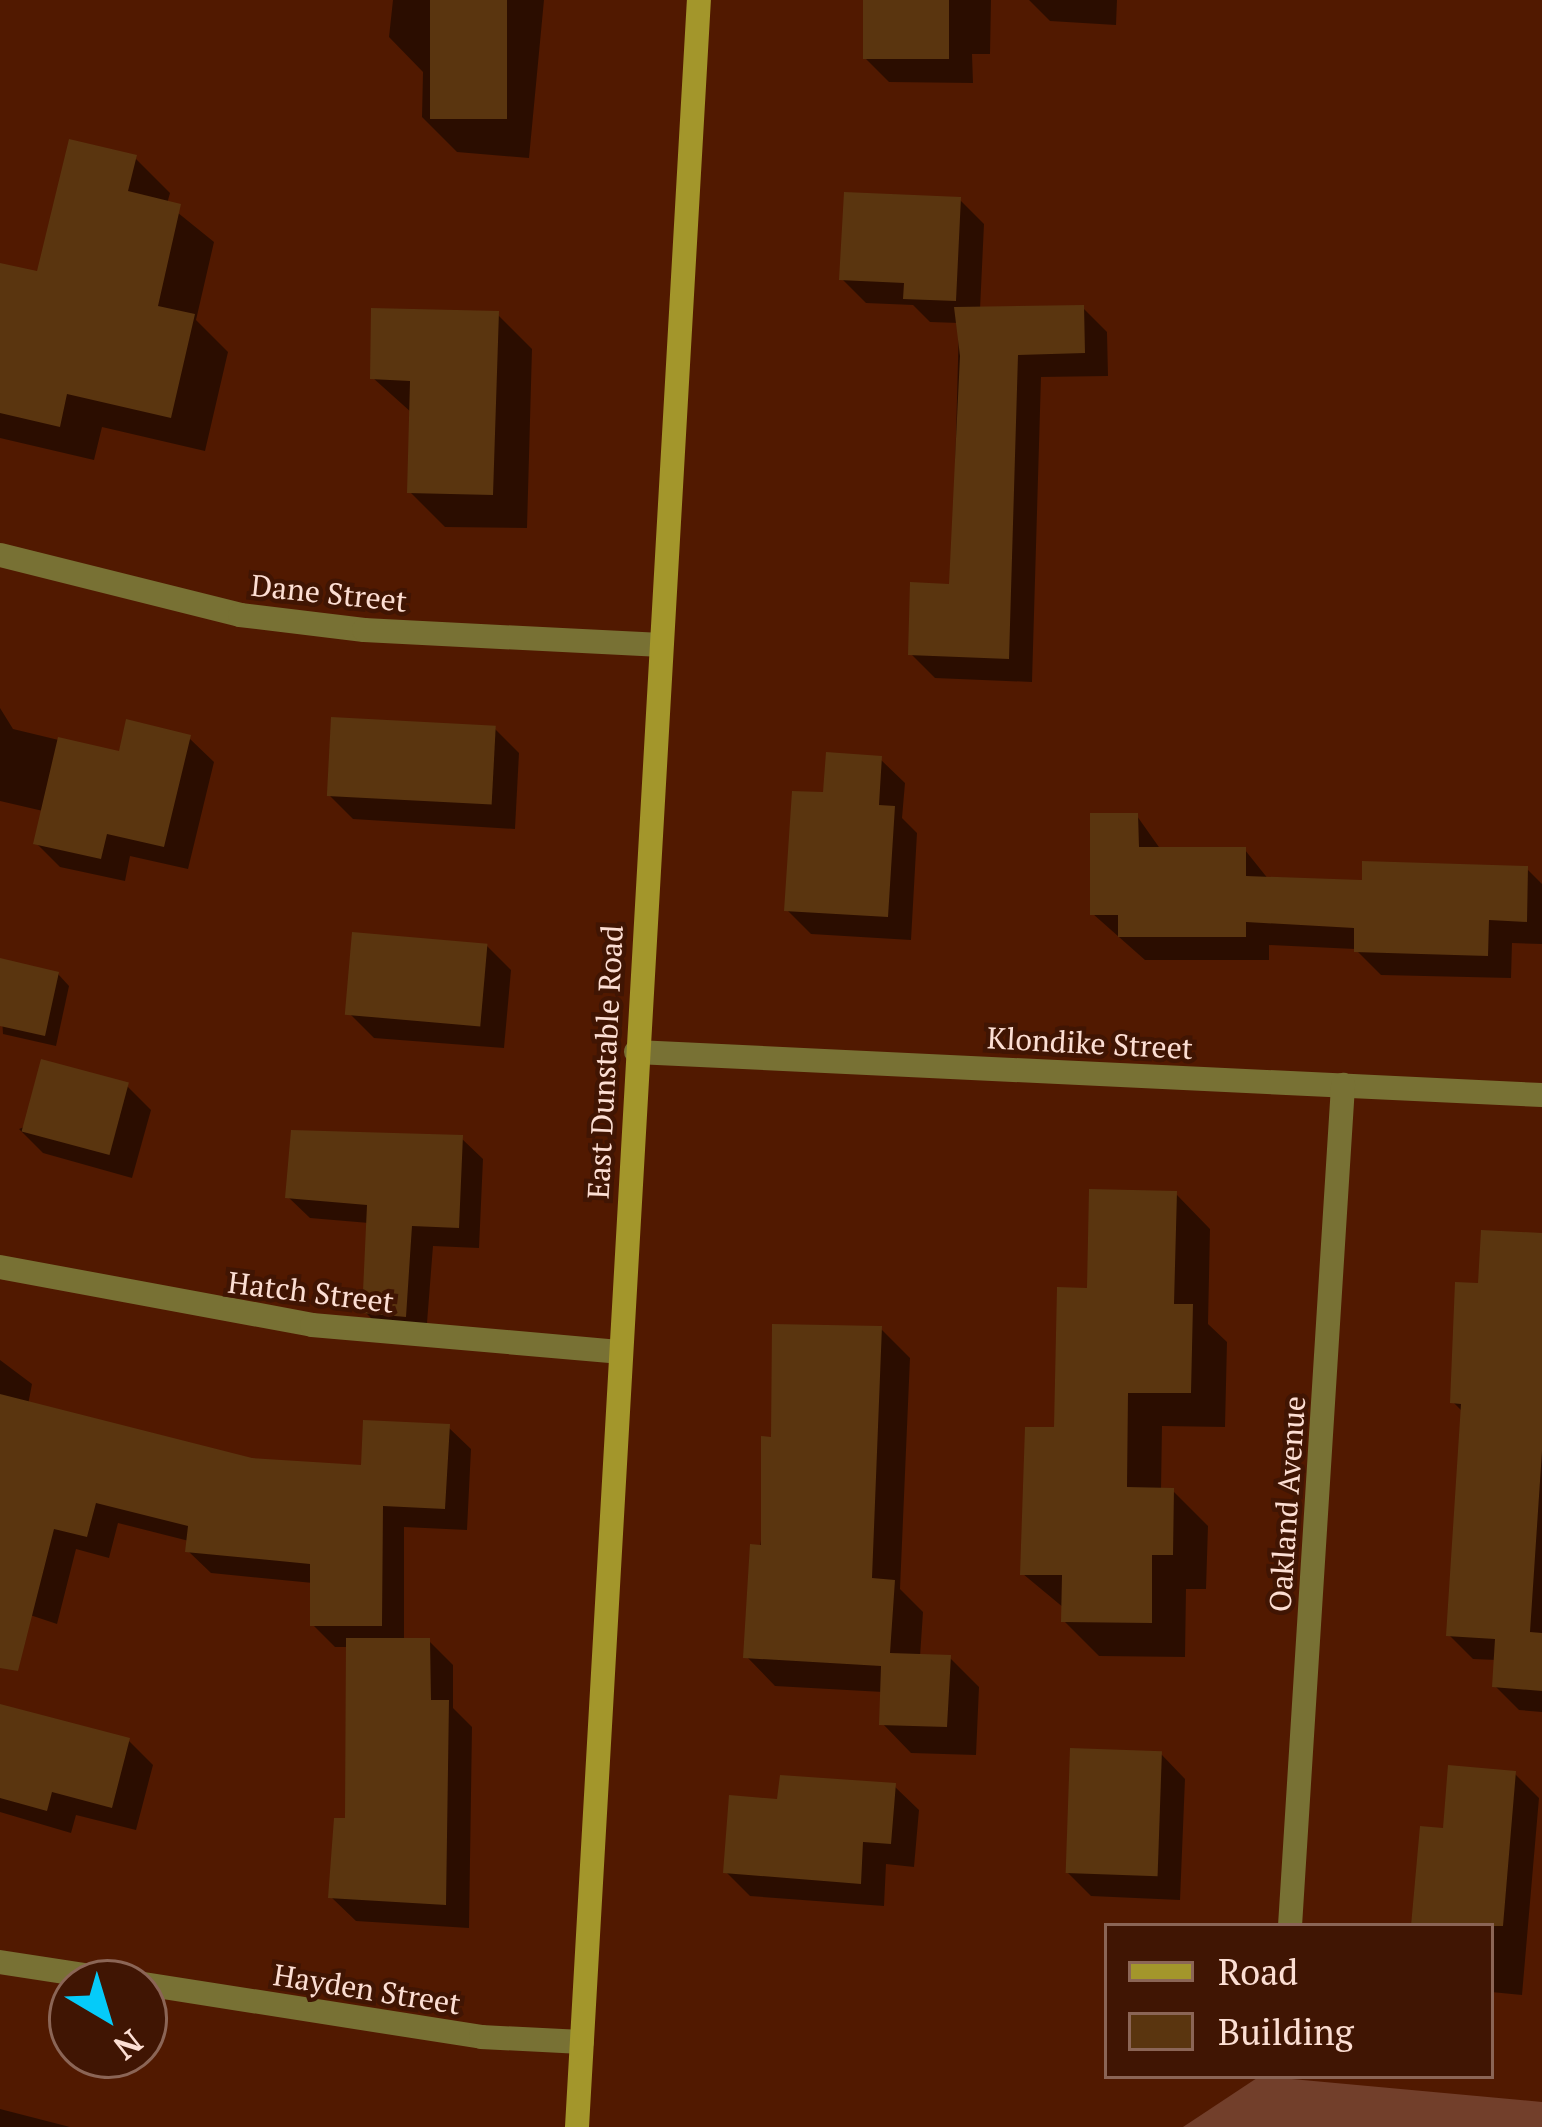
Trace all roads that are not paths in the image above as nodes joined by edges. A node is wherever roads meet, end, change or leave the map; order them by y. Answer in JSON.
{"nodes":[{"id":1,"x":699,"y":0,"type":"edge"},
{"id":2,"x":0,"y":555,"type":"edge"},
{"id":3,"x":657,"y":645,"type":"junction"},
{"id":4,"x":636,"y":1052,"type":"junction"},
{"id":5,"x":1343,"y":1085,"type":"junction"},
{"id":6,"x":1542,"y":1095,"type":"edge"},
{"id":7,"x":0,"y":1268,"type":"edge"},
{"id":8,"x":620,"y":1352,"type":"junction"},
{"id":9,"x":1290,"y":1923,"type":"edge"},
{"id":10,"x":0,"y":1962,"type":"edge"},
{"id":11,"x":48,"y":1969,"type":"edge"},
{"id":12,"x":168,"y":1988,"type":"edge"},
{"id":13,"x":582,"y":2042,"type":"junction"},
{"id":14,"x":577,"y":2127,"type":"edge"}],
"edges":[{"from":1,"to":3,"type":"street","name":"East Dunstable Road"},
{"from":2,"to":3,"type":"street","name":"Dane Street"},
{"from":3,"to":4,"type":"street","name":"East Dunstable Road"},
{"from":4,"to":5,"type":"street","name":"Klondike Street"},
{"from":4,"to":8,"type":"street","name":"East Dunstable Road"},
{"from":5,"to":6,"type":"street","name":"Klondike Street"},
{"from":5,"to":9,"type":"street","name":"Oakland Avenue"},
{"from":7,"to":8,"type":"street","name":"Hatch Street"},
{"from":8,"to":13,"type":"street","name":"East Dunstable Road"},
{"from":10,"to":11,"type":"street"},
{"from":12,"to":13,"type":"street","name":"Hayden Street"},
{"from":13,"to":14,"type":"street","name":"East Dunstable Road"}]}
